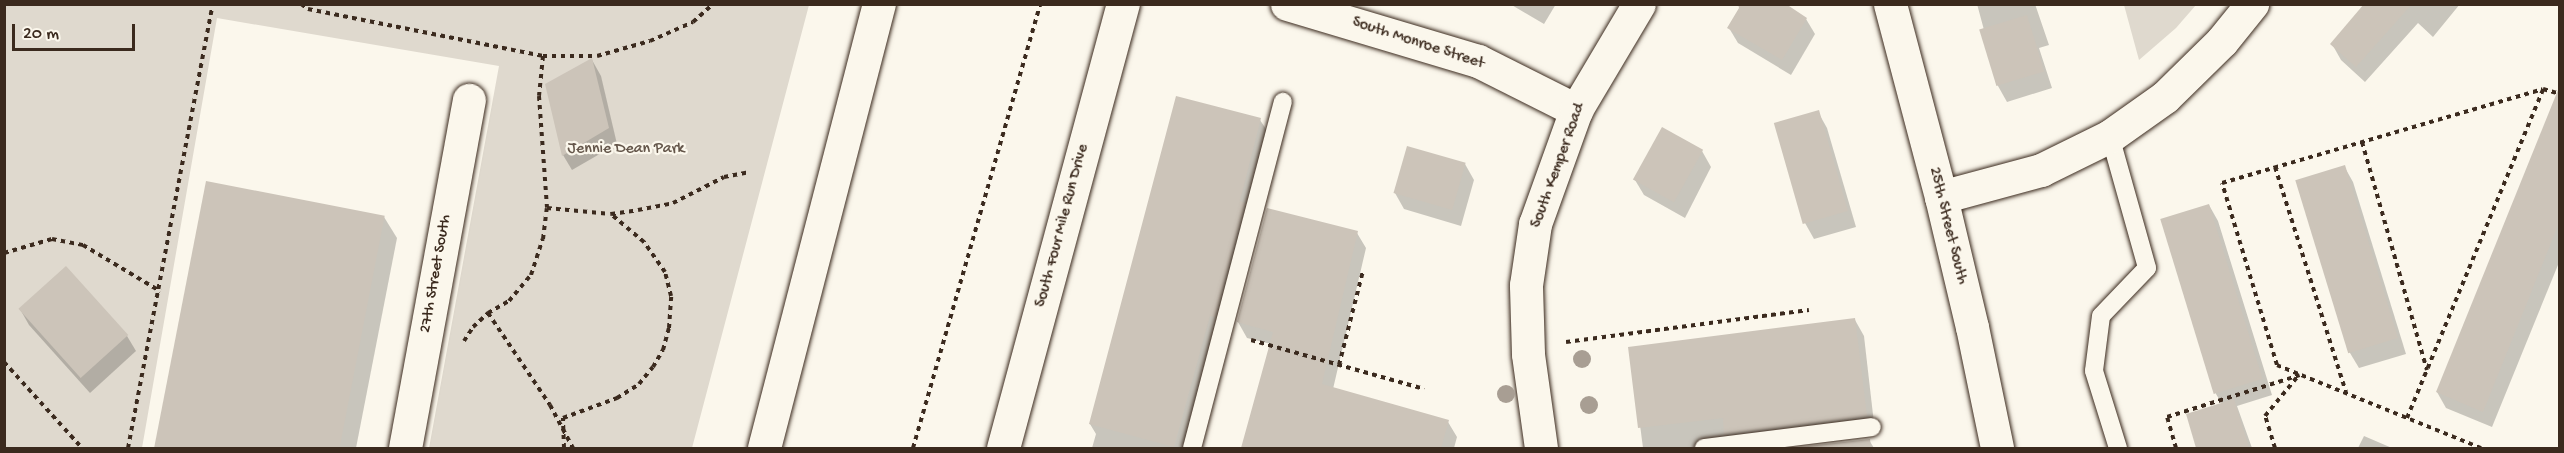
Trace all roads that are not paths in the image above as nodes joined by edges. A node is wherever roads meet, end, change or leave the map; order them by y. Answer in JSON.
{"nodes":[{"id":1,"x":879,"y":4,"type":"edge"},
{"id":2,"x":1123,"y":4,"type":"edge"},
{"id":3,"x":1287,"y":4,"type":"edge"},
{"id":4,"x":1639,"y":4,"type":"edge"},
{"id":5,"x":1890,"y":4,"type":"edge"},
{"id":6,"x":2252,"y":4,"type":"edge"},
{"id":7,"x":469,"y":100,"type":"dead end"},
{"id":8,"x":1283,"y":102,"type":"dead end"},
{"id":9,"x":1576,"y":110,"type":"junction"},
{"id":10,"x":2110,"y":136,"type":"junction"},
{"id":11,"x":1941,"y":197,"type":"junction"},
{"id":12,"x":1872,"y":427,"type":"dead end"},
{"id":13,"x":405,"y":448,"type":"edge"},
{"id":14,"x":764,"y":448,"type":"edge"},
{"id":15,"x":1003,"y":448,"type":"edge"},
{"id":16,"x":1192,"y":448,"type":"edge"},
{"id":17,"x":1541,"y":448,"type":"edge"},
{"id":18,"x":1704,"y":448,"type":"edge"},
{"id":19,"x":1997,"y":448,"type":"edge"},
{"id":20,"x":2118,"y":448,"type":"edge"}],
"edges":[{"from":1,"to":14,"type":"street"},
{"from":2,"to":15,"type":"street","name":"South Four Mile Run Drive"},
{"from":3,"to":9,"type":"street","name":"South Monroe Street"},
{"from":4,"to":9,"type":"street","name":"South Kemper Road"},
{"from":5,"to":11,"type":"street","name":"25th Street South"},
{"from":6,"to":10,"type":"street"},
{"from":7,"to":13,"type":"street","name":"27th Street South"},
{"from":8,"to":16,"type":"lane"},
{"from":9,"to":17,"type":"street","name":"South Kemper Road"},
{"from":10,"to":11,"type":"street"},
{"from":10,"to":20,"type":"lane"},
{"from":11,"to":19,"type":"street","name":"25th Street South"},
{"from":12,"to":18,"type":"lane"}]}
